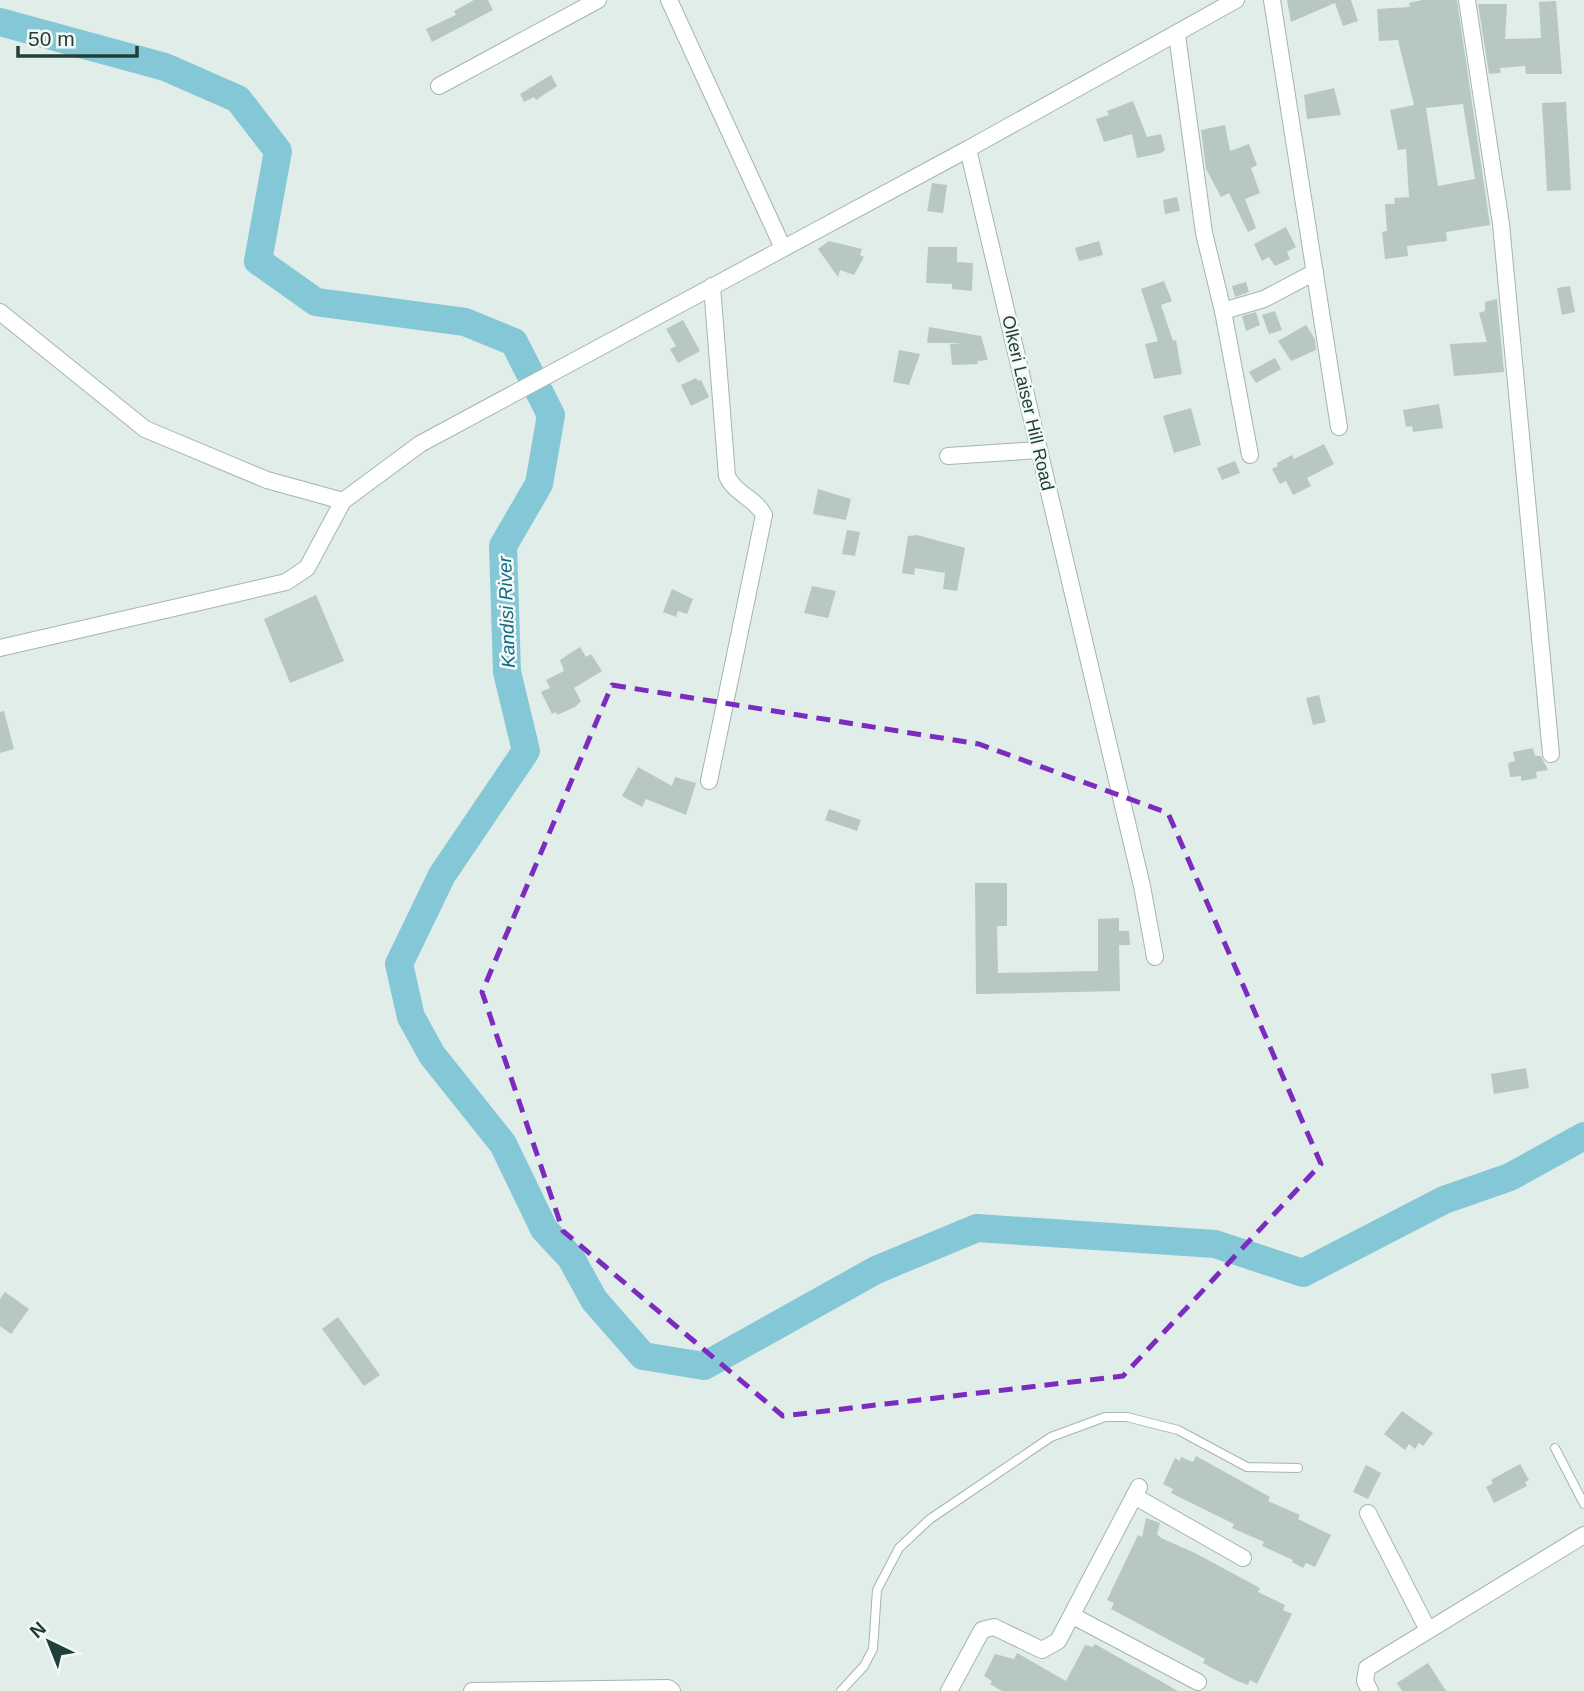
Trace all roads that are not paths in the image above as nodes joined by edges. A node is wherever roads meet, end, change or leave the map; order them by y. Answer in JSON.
{"nodes":[{"id":1,"x":598,"y":0,"type":"edge"},
{"id":2,"x":669,"y":0,"type":"edge"},
{"id":3,"x":1236,"y":0,"type":"edge"},
{"id":4,"x":1272,"y":0,"type":"edge"},
{"id":5,"x":1467,"y":0,"type":"edge"},
{"id":6,"x":1177,"y":36,"type":"junction"},
{"id":7,"x":439,"y":86,"type":"dead end"},
{"id":8,"x":968,"y":149,"type":"junction"},
{"id":9,"x":783,"y":248,"type":"junction"},
{"id":10,"x":1315,"y":272,"type":"junction"},
{"id":11,"x":712,"y":286,"type":"junction"},
{"id":12,"x":1223,"y":311,"type":"junction"},
{"id":13,"x":0,"y":312,"type":"edge"},
{"id":14,"x":1339,"y":427,"type":"dead end"},
{"id":15,"x":1039,"y":450,"type":"junction"},
{"id":16,"x":1250,"y":455,"type":"dead end"},
{"id":17,"x":948,"y":456,"type":"dead end"},
{"id":18,"x":343,"y":501,"type":"junction"},
{"id":19,"x":0,"y":648,"type":"edge"},
{"id":20,"x":1551,"y":754,"type":"dead end"},
{"id":21,"x":709,"y":781,"type":"dead end"},
{"id":22,"x":1155,"y":957,"type":"dead end"},
{"id":23,"x":1555,"y":1448,"type":"dead end"},
{"id":24,"x":1298,"y":1468,"type":"dead end"},
{"id":25,"x":1584,"y":1504,"type":"edge"},
{"id":26,"x":1368,"y":1513,"type":"dead end"},
{"id":27,"x":1584,"y":1535,"type":"edge"},
{"id":28,"x":1243,"y":1558,"type":"dead end"},
{"id":29,"x":1073,"y":1616,"type":"junction"},
{"id":30,"x":1428,"y":1630,"type":"junction"},
{"id":31,"x":1198,"y":1682,"type":"dead end"},
{"id":32,"x":472,"y":1691,"type":"edge"},
{"id":33,"x":672,"y":1691,"type":"edge"},
{"id":34,"x":841,"y":1691,"type":"edge"},
{"id":35,"x":949,"y":1691,"type":"edge"},
{"id":36,"x":1370,"y":1691,"type":"edge"}],
"edges":[{"from":1,"to":7,"type":"street"},
{"from":2,"to":9,"type":"street"},
{"from":3,"to":6,"type":"street"},
{"from":4,"to":10,"type":"street"},
{"from":5,"to":20,"type":"street"},
{"from":6,"to":8,"type":"street"},
{"from":6,"to":12,"type":"street"},
{"from":8,"to":9,"type":"street"},
{"from":8,"to":15,"type":"street","name":"Olkeri Laiser Hill Road"},
{"from":9,"to":11,"type":"street"},
{"from":10,"to":12,"type":"street"},
{"from":10,"to":14,"type":"street"},
{"from":11,"to":18,"type":"street"},
{"from":11,"to":21,"type":"street"},
{"from":12,"to":16,"type":"street"},
{"from":13,"to":18,"type":"street"},
{"from":15,"to":17,"type":"street"},
{"from":15,"to":22,"type":"street","name":"Olkeri Laiser Hill Road"},
{"from":18,"to":19,"type":"street"},
{"from":23,"to":25,"type":"lane"},
{"from":24,"to":34,"type":"lane"},
{"from":26,"to":30,"type":"street"},
{"from":27,"to":30,"type":"street"},
{"from":28,"to":29,"type":"street"},
{"from":29,"to":31,"type":"street"},
{"from":29,"to":35,"type":"street"},
{"from":30,"to":36,"type":"street"},
{"from":32,"to":33,"type":"street"}]}
